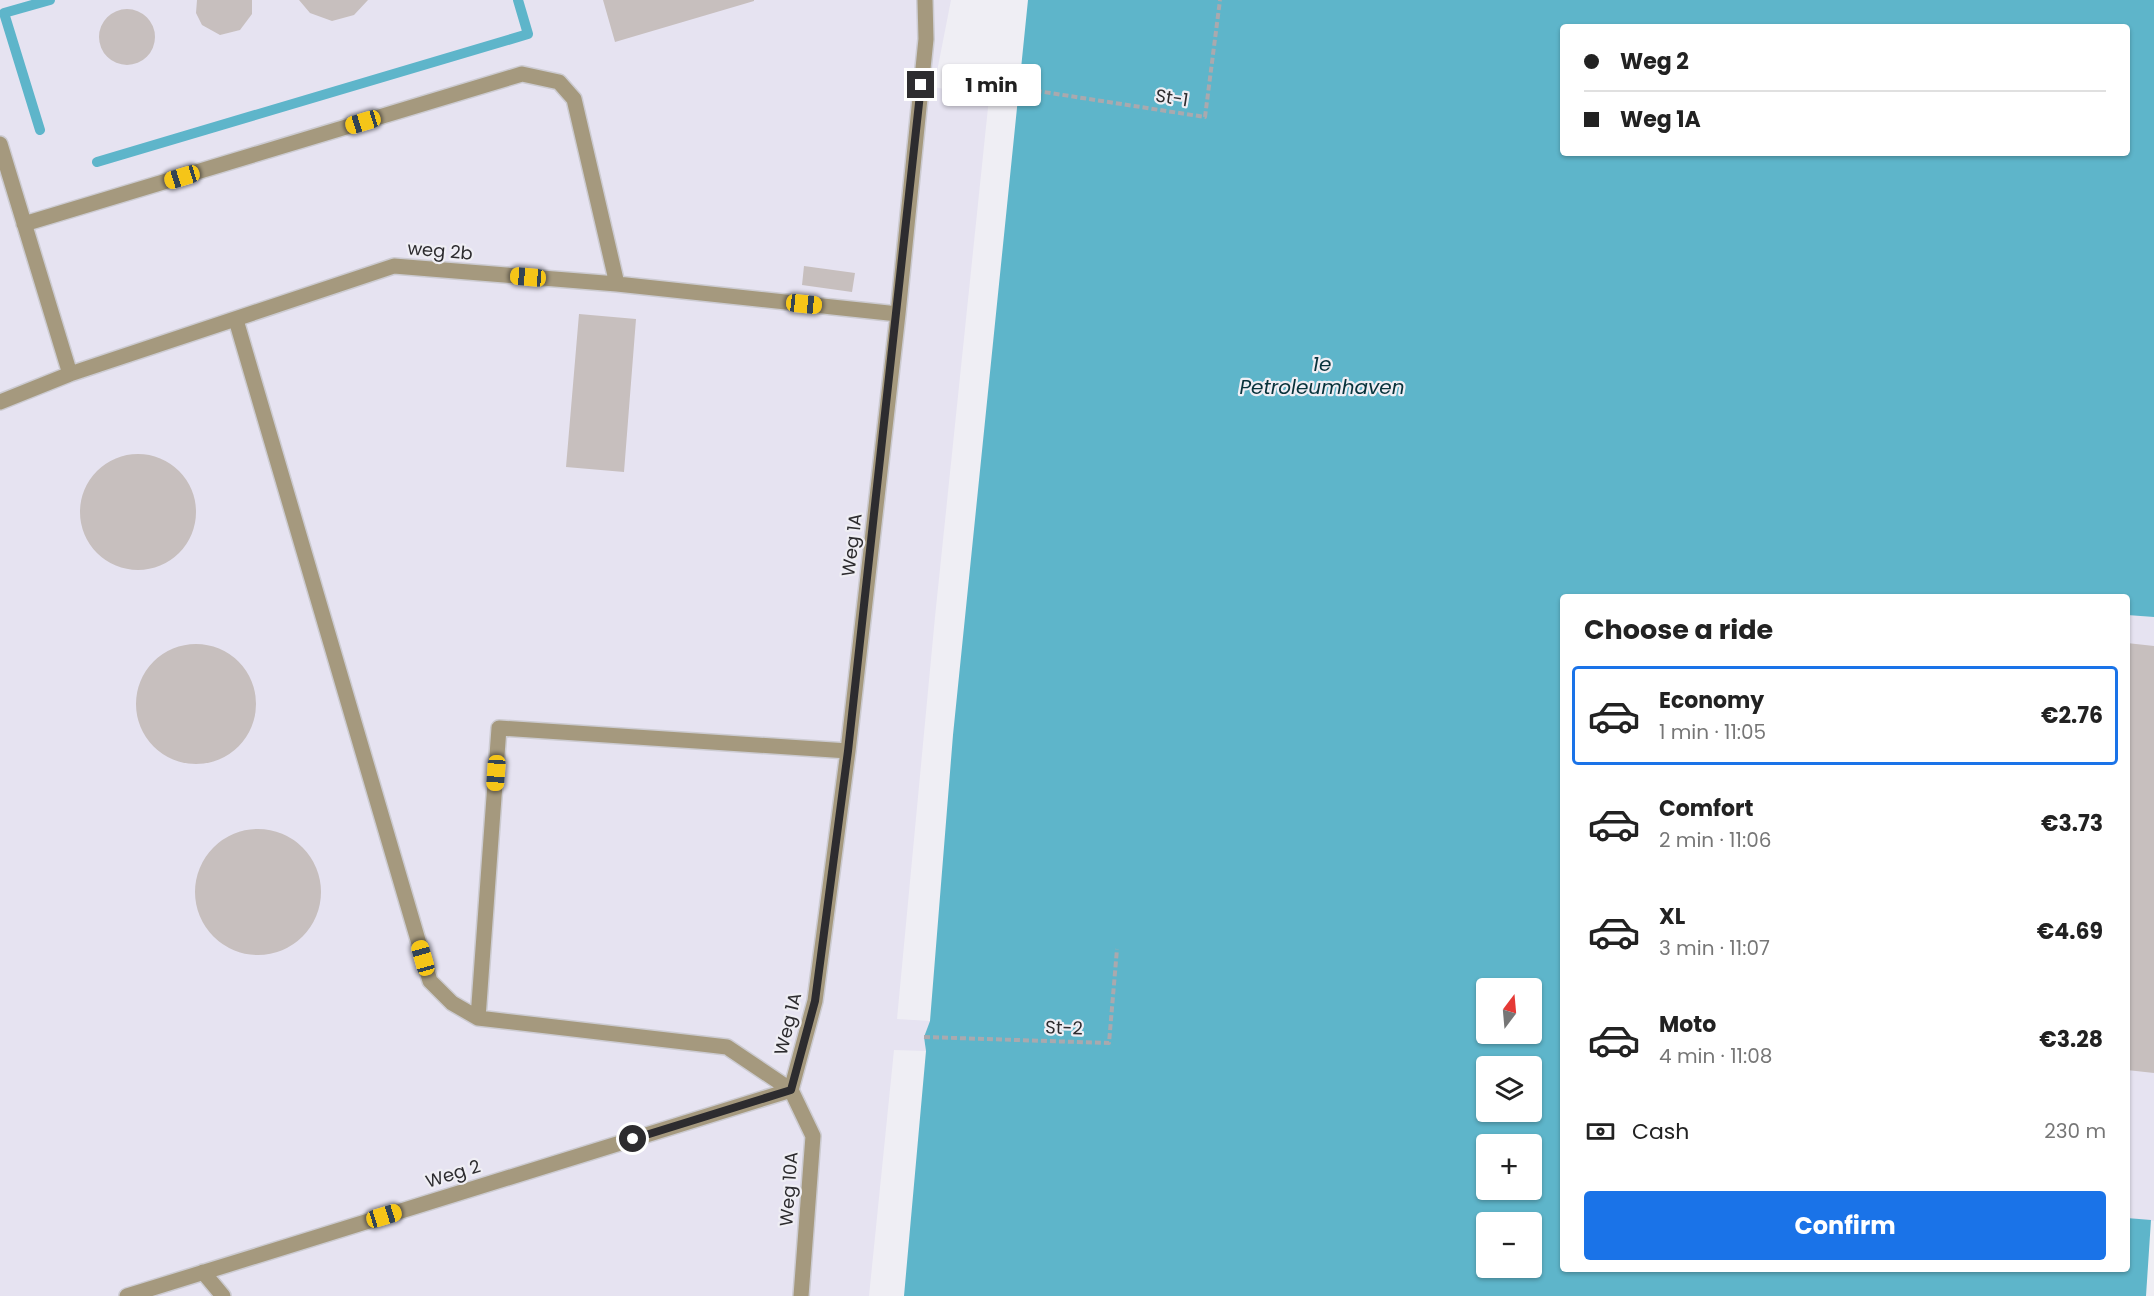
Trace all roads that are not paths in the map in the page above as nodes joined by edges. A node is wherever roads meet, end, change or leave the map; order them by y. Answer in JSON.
{"nodes":[{"id":1,"x":925,"y":0,"type":"edge"},
{"id":2,"x":0,"y":144,"type":"edge"},
{"id":3,"x":24,"y":224,"type":"junction"},
{"id":4,"x":617,"y":284,"type":"junction"},
{"id":5,"x":898,"y":314,"type":"junction"},
{"id":6,"x":236,"y":320,"type":"junction"},
{"id":7,"x":70,"y":374,"type":"junction"},
{"id":8,"x":0,"y":402,"type":"edge"},
{"id":9,"x":848,"y":751,"type":"junction"},
{"id":10,"x":478,"y":1018,"type":"junction"},
{"id":11,"x":791,"y":1090,"type":"junction"},
{"id":12,"x":203,"y":1272,"type":"junction"},
{"id":13,"x":127,"y":1296,"type":"edge"},
{"id":14,"x":223,"y":1296,"type":"edge"},
{"id":15,"x":801,"y":1296,"type":"edge"}],
"edges":[{"from":1,"to":5,"type":"lane","name":"Weg 1A"},
{"from":2,"to":3,"type":"lane"},
{"from":3,"to":4,"type":"lane"},
{"from":3,"to":7,"type":"lane"},
{"from":4,"to":5,"type":"lane","name":"weg 2b"},
{"from":4,"to":6,"type":"lane","name":"weg 2b"},
{"from":5,"to":9,"type":"lane","name":"Weg 1A"},
{"from":6,"to":7,"type":"lane","name":"weg 2b"},
{"from":6,"to":10,"type":"lane"},
{"from":7,"to":8,"type":"lane","name":"weg 2b"},
{"from":9,"to":10,"type":"lane"},
{"from":9,"to":11,"type":"lane","name":"Weg 1A"},
{"from":10,"to":11,"type":"lane"},
{"from":11,"to":12,"type":"lane","name":"Weg 2"},
{"from":11,"to":15,"type":"lane","name":"Weg 10A"},
{"from":12,"to":13,"type":"lane","name":"Weg 2"},
{"from":12,"to":14,"type":"lane"}]}
